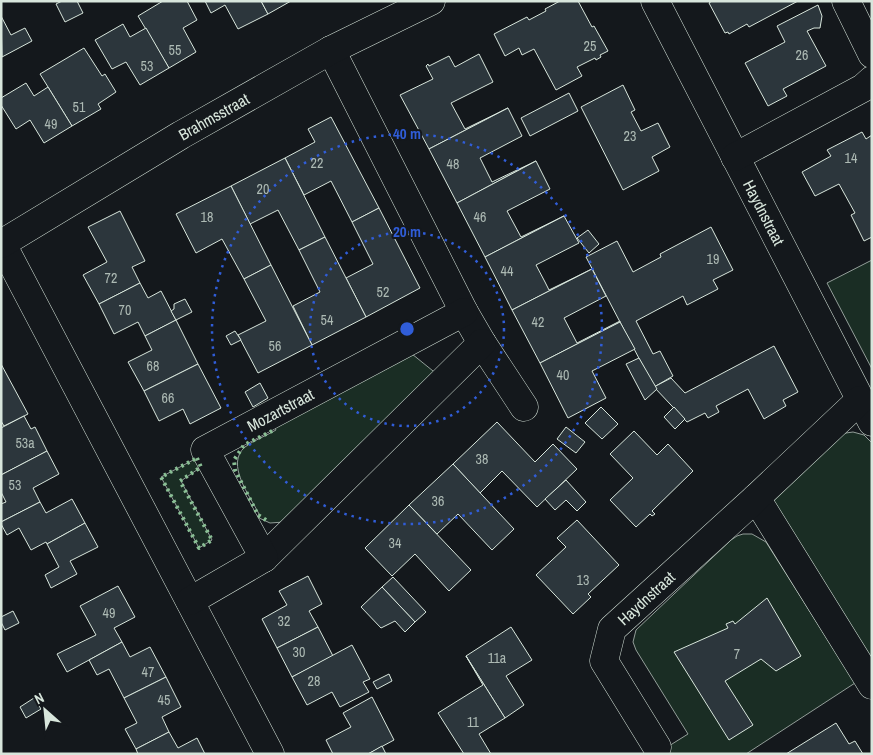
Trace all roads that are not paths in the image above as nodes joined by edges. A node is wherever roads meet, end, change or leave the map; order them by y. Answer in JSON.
{"nodes":[{"id":1,"x":432,"y":1,"type":"edge"},
{"id":2,"x":655,"y":1,"type":"edge"},
{"id":3,"x":846,"y":1,"type":"edge"},
{"id":4,"x":331,"y":50,"type":"junction"},
{"id":5,"x":872,"y":54,"type":"edge"},
{"id":6,"x":872,"y":80,"type":"edge"},
{"id":7,"x":735,"y":157,"type":"junction"},
{"id":8,"x":2,"y":243,"type":"edge"},
{"id":9,"x":464,"y":312,"type":"junction"},
{"id":10,"x":482,"y":343,"type":"junction"},
{"id":11,"x":524,"y":407,"type":"dead end"},
{"id":12,"x":866,"y":411,"type":"edge"},
{"id":13,"x":756,"y":498,"type":"junction"},
{"id":14,"x":264,"y":558,"type":"junction"},
{"id":15,"x":190,"y":602,"type":"junction"},
{"id":16,"x":872,"y":685,"type":"edge"},
{"id":17,"x":657,"y":747,"type":"dead end"},
{"id":18,"x":270,"y":754,"type":"edge"}],
"edges":[{"from":1,"to":4,"type":"street","name":"Brahmsstraat"},
{"from":2,"to":7,"type":"street","name":"Haydnstraat"},
{"from":3,"to":5,"type":"street"},
{"from":4,"to":8,"type":"street","name":"Brahmsstraat"},
{"from":4,"to":9,"type":"street"},
{"from":6,"to":7,"type":"street"},
{"from":7,"to":12,"type":"street","name":"Haydnstraat"},
{"from":8,"to":15,"type":"street"},
{"from":9,"to":10,"type":"street"},
{"from":9,"to":14,"type":"street","name":"Mozartstraat"},
{"from":10,"to":11,"type":"street"},
{"from":10,"to":14,"type":"street"},
{"from":12,"to":13,"type":"street","name":"Haydnstraat"},
{"from":13,"to":16,"type":"street"},
{"from":13,"to":17,"type":"street","name":"Haydnstraat"},
{"from":14,"to":15,"type":"street"},
{"from":15,"to":18,"type":"street"}]}
